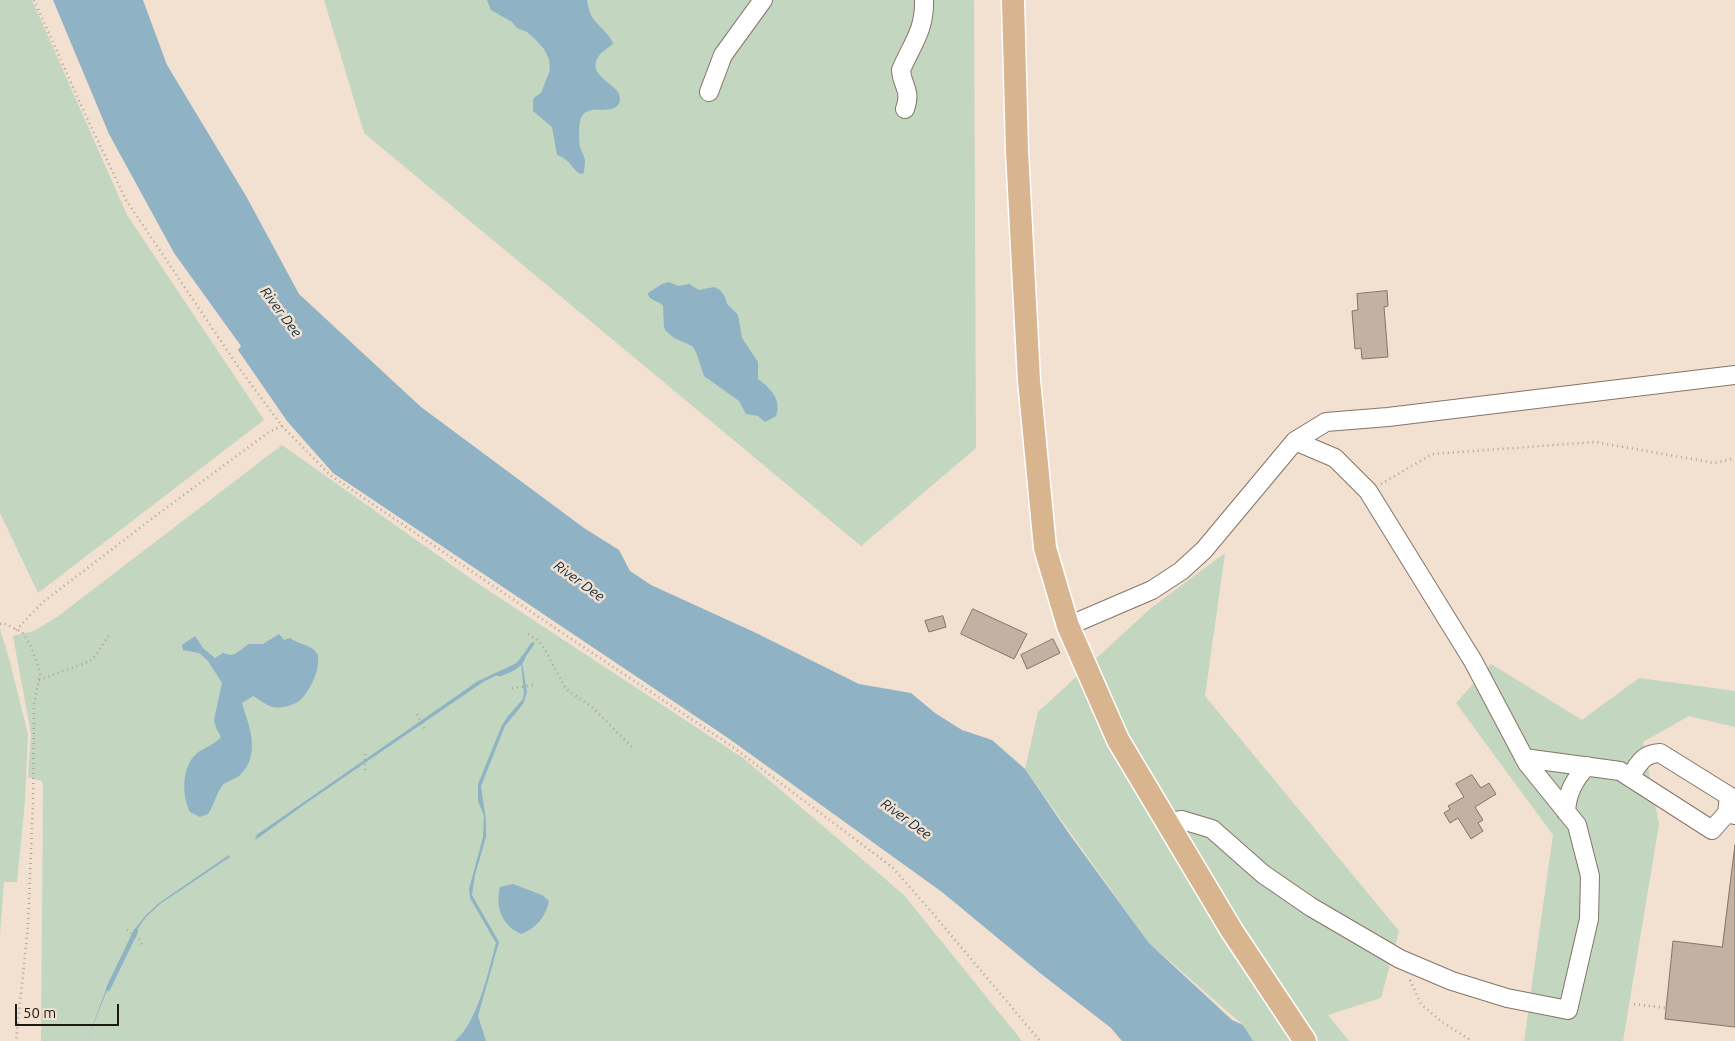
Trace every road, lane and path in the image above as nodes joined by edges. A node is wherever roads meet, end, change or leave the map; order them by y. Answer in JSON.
{"nodes":[{"id":1,"x":34,"y":0,"type":"edge"},
{"id":2,"x":763,"y":0,"type":"edge"},
{"id":3,"x":924,"y":0,"type":"edge"},
{"id":4,"x":1013,"y":0,"type":"edge"},
{"id":5,"x":709,"y":92,"type":"dead end"},
{"id":6,"x":905,"y":109,"type":"dead end"},
{"id":7,"x":1735,"y":375,"type":"edge"},
{"id":8,"x":282,"y":426,"type":"junction"},
{"id":9,"x":1295,"y":441,"type":"junction"},
{"id":10,"x":1735,"y":458,"type":"edge"},
{"id":11,"x":1368,"y":491,"type":"junction"},
{"id":12,"x":0,"y":624,"type":"edge"},
{"id":13,"x":1068,"y":626,"type":"junction"},
{"id":14,"x":16,"y":630,"type":"junction"},
{"id":15,"x":528,"y":634,"type":"dead end"},
{"id":16,"x":109,"y":635,"type":"dead end"},
{"id":17,"x":39,"y":680,"type":"junction"},
{"id":18,"x":535,"y":685,"type":"dead end"},
{"id":19,"x":512,"y":688,"type":"dead end"},
{"id":20,"x":417,"y":714,"type":"dead end"},
{"id":21,"x":425,"y":730,"type":"dead end"},
{"id":22,"x":633,"y":748,"type":"dead end"},
{"id":23,"x":365,"y":754,"type":"dead end"},
{"id":24,"x":1524,"y":758,"type":"junction"},
{"id":25,"x":1587,"y":766,"type":"junction"},
{"id":26,"x":366,"y":770,"type":"dead end"},
{"id":27,"x":1630,"y":777,"type":"junction"},
{"id":28,"x":1732,"y":805,"type":"edge"},
{"id":29,"x":1566,"y":812,"type":"junction"},
{"id":30,"x":1167,"y":822,"type":"junction"},
{"id":31,"x":126,"y":930,"type":"dead end"},
{"id":32,"x":142,"y":944,"type":"dead end"},
{"id":33,"x":1400,"y":959,"type":"junction"},
{"id":34,"x":1634,"y":1004,"type":"dead end"},
{"id":35,"x":1666,"y":1008,"type":"dead end"},
{"id":36,"x":16,"y":1041,"type":"edge"},
{"id":37,"x":1040,"y":1041,"type":"edge"},
{"id":38,"x":1304,"y":1041,"type":"edge"},
{"id":39,"x":1472,"y":1041,"type":"edge"}],
"edges":[{"from":1,"to":8,"type":"path"},
{"from":2,"to":5,"type":"street"},
{"from":3,"to":6,"type":"street"},
{"from":4,"to":13,"type":"main road"},
{"from":7,"to":9,"type":"street"},
{"from":8,"to":14,"type":"path"},
{"from":8,"to":37,"type":"path"},
{"from":9,"to":11,"type":"street"},
{"from":9,"to":13,"type":"street"},
{"from":10,"to":11,"type":"path"},
{"from":11,"to":24,"type":"street"},
{"from":12,"to":14,"type":"path"},
{"from":13,"to":30,"type":"main road"},
{"from":14,"to":17,"type":"path"},
{"from":15,"to":22,"type":"path"},
{"from":16,"to":17,"type":"path"},
{"from":17,"to":36,"type":"path"},
{"from":18,"to":19,"type":"path"},
{"from":20,"to":21,"type":"path"},
{"from":23,"to":26,"type":"path"},
{"from":24,"to":25,"type":"street"},
{"from":24,"to":29,"type":"street"},
{"from":25,"to":27,"type":"street"},
{"from":25,"to":29,"type":"street"},
{"from":27,"to":28,"type":"street"},
{"from":27,"to":28,"type":"street"},
{"from":29,"to":33,"type":"street"},
{"from":30,"to":33,"type":"street"},
{"from":30,"to":38,"type":"main road"},
{"from":31,"to":32,"type":"path"},
{"from":33,"to":39,"type":"path"},
{"from":34,"to":35,"type":"path"}]}
